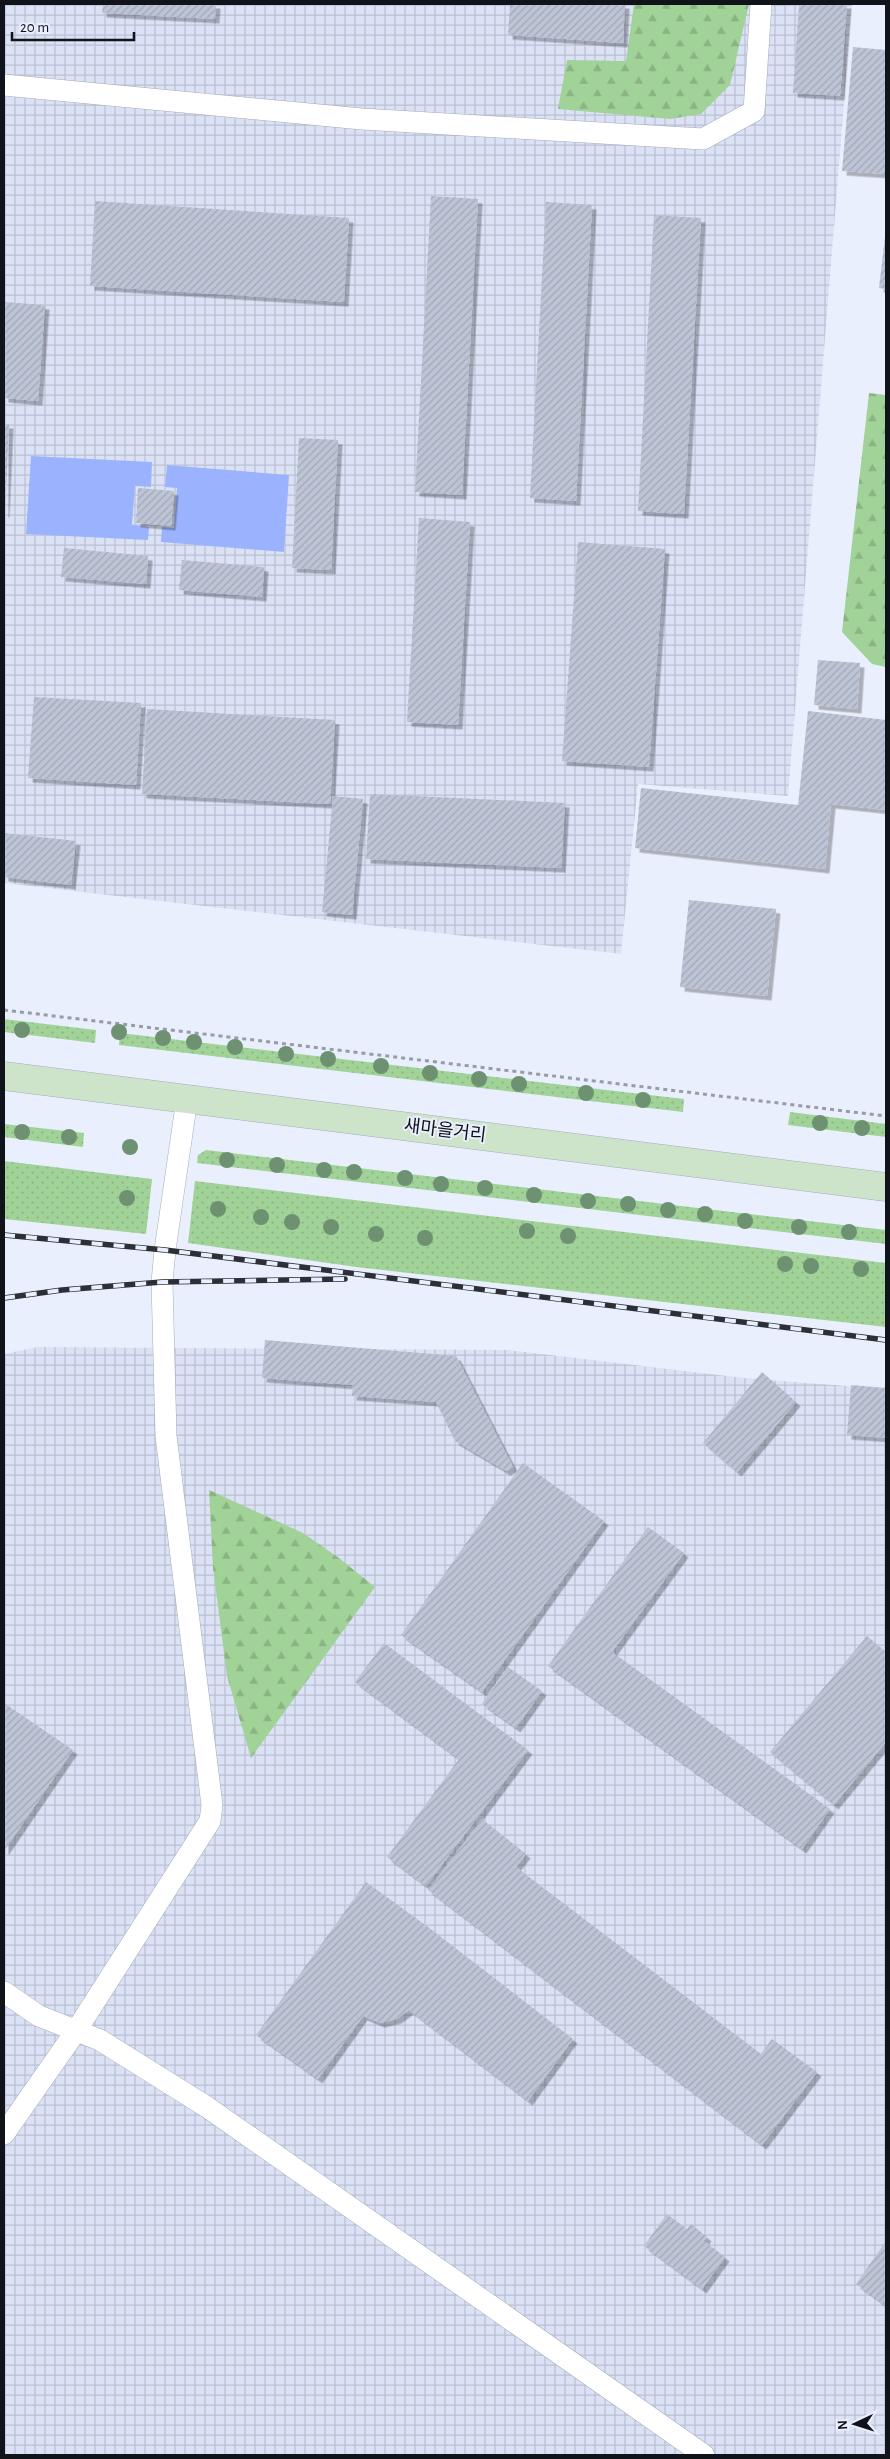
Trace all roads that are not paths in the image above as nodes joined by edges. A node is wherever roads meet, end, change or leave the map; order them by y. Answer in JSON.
{"nodes":[{"id":1,"x":762,"y":4,"type":"edge"},
{"id":2,"x":4,"y":84,"type":"edge"},
{"id":3,"x":4,"y":1076,"type":"edge"},
{"id":4,"x":187,"y":1099,"type":"junction"},
{"id":5,"x":886,"y":1187,"type":"edge"},
{"id":6,"x":4,"y":1992,"type":"edge"},
{"id":7,"x":76,"y":2031,"type":"junction"},
{"id":8,"x":4,"y":2134,"type":"edge"},
{"id":9,"x":704,"y":2455,"type":"edge"}],
"edges":[{"from":1,"to":2,"type":"lane"},
{"from":3,"to":4,"type":"main road","name":"새마을거리"},
{"from":4,"to":5,"type":"main road","name":"새마을거리"},
{"from":4,"to":7,"type":"lane"},
{"from":6,"to":7,"type":"lane"},
{"from":7,"to":8,"type":"lane"},
{"from":7,"to":9,"type":"lane"}]}
